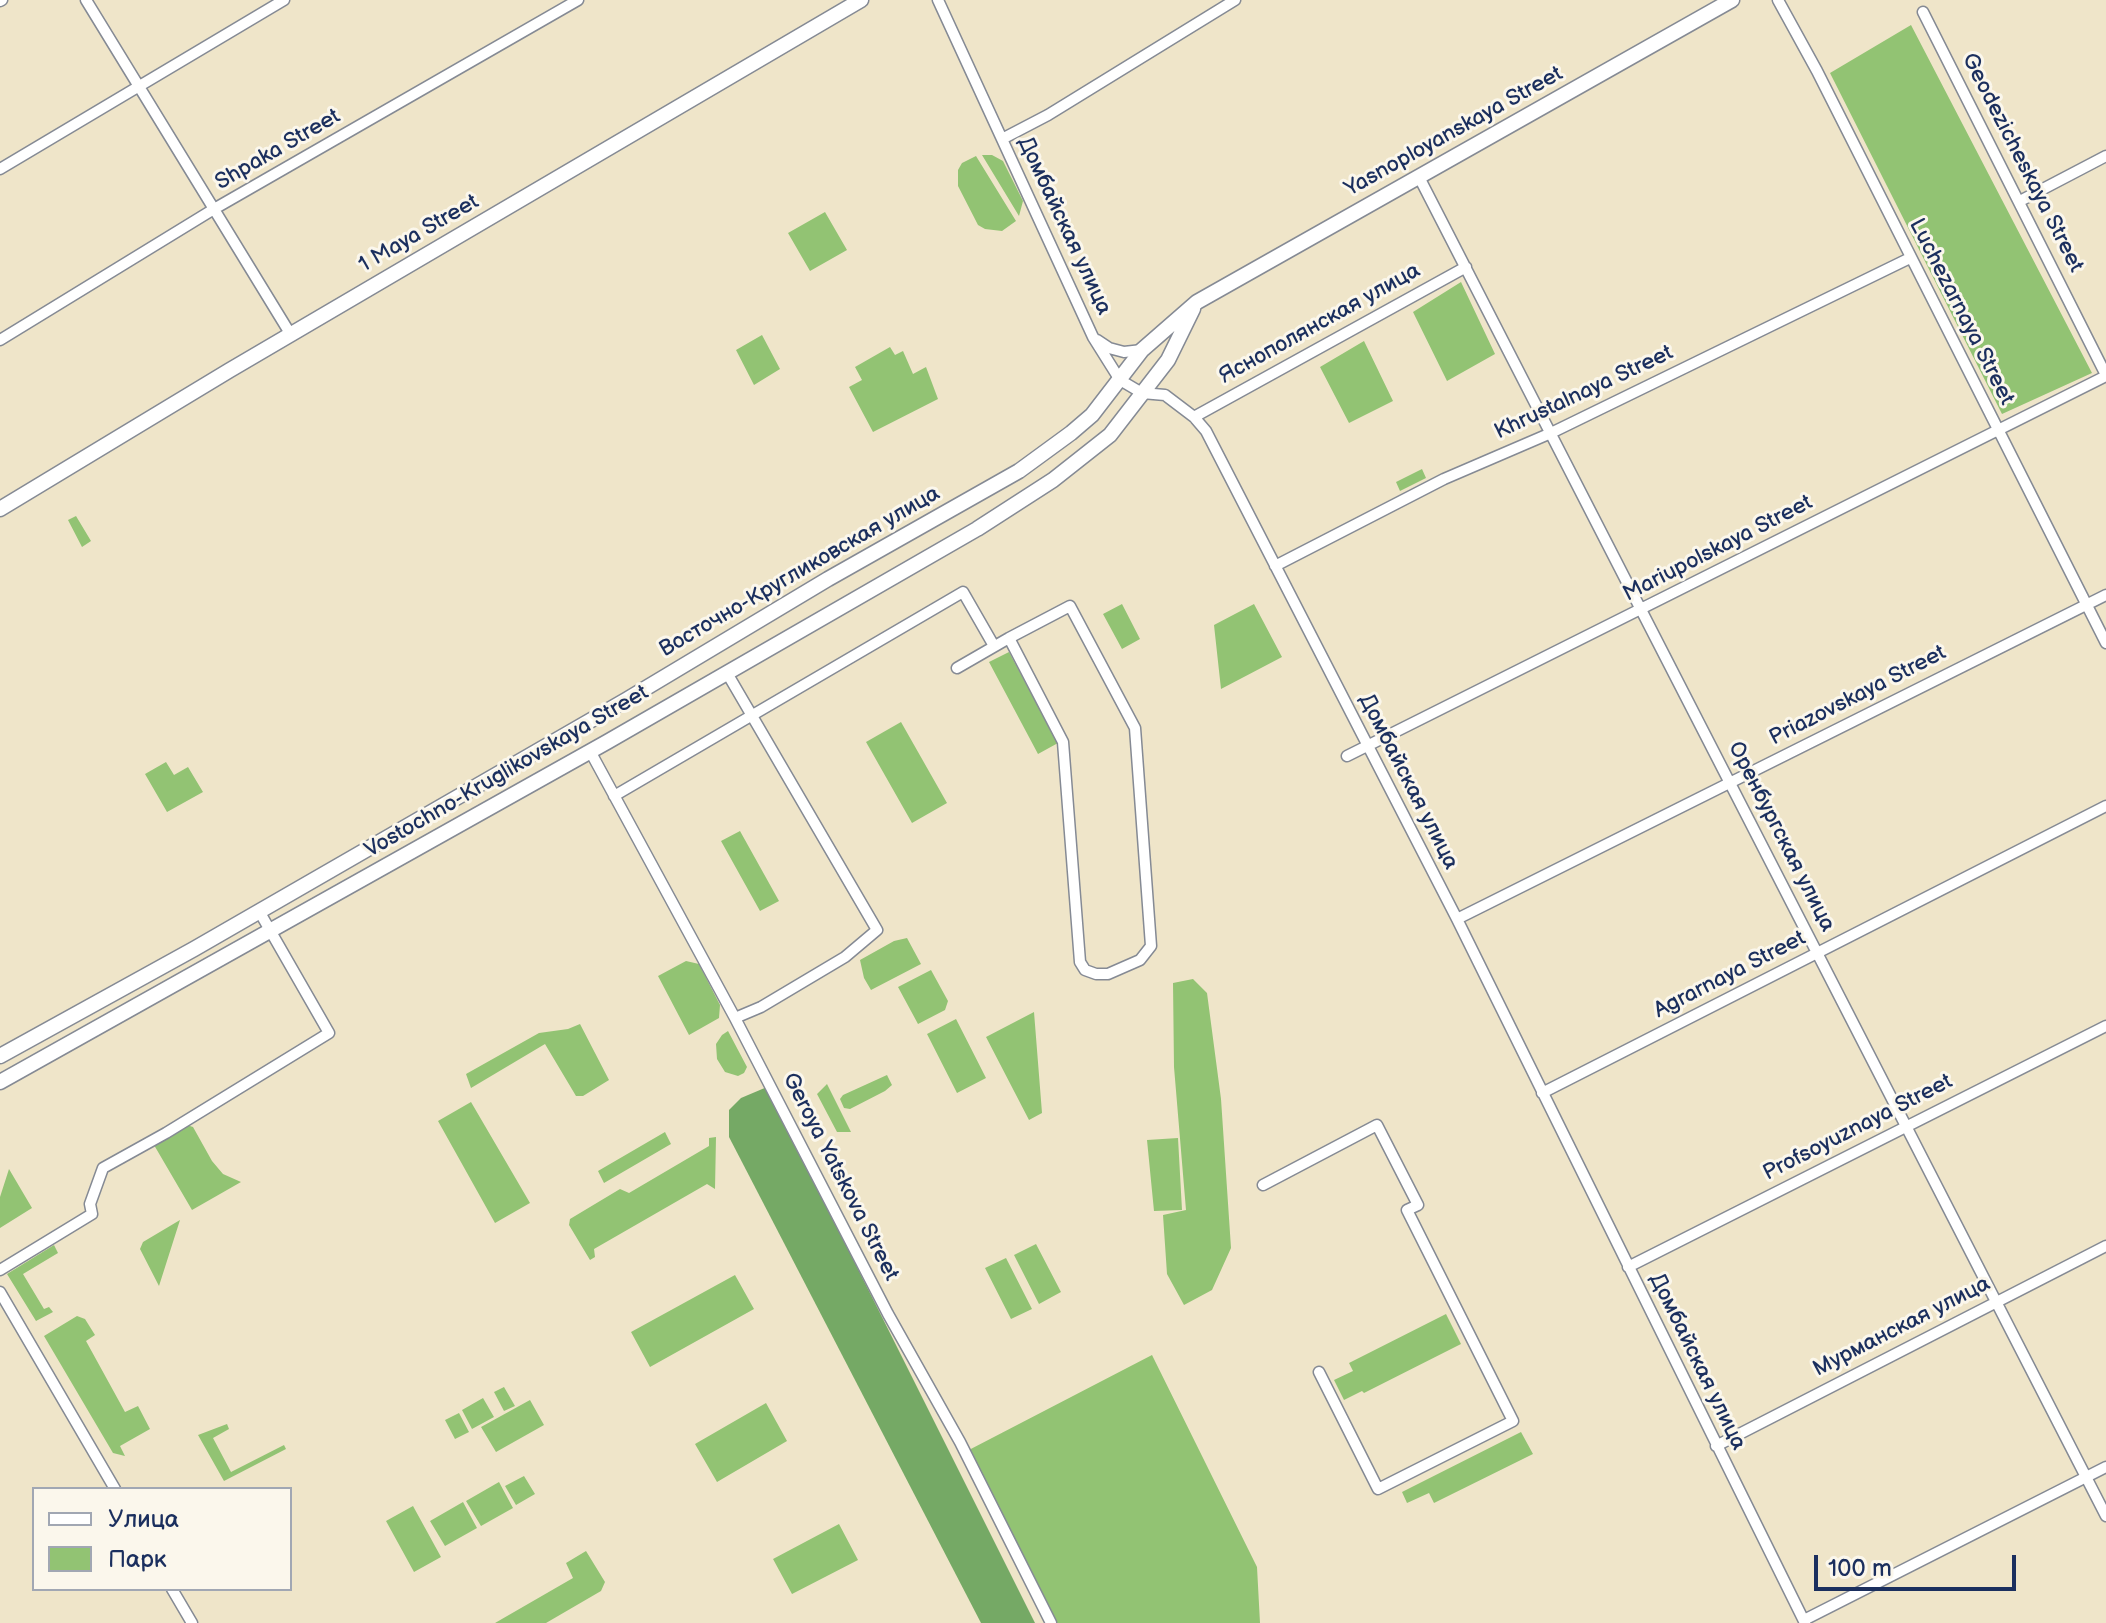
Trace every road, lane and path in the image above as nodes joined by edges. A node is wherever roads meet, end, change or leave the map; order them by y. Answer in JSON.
{"nodes":[{"id":1,"x":86,"y":0,"type":"edge"},
{"id":2,"x":284,"y":0,"type":"edge"},
{"id":3,"x":861,"y":0,"type":"edge"},
{"id":4,"x":938,"y":0,"type":"edge"},
{"id":5,"x":1235,"y":0,"type":"edge"},
{"id":6,"x":1732,"y":0,"type":"edge"},
{"id":7,"x":1778,"y":0,"type":"edge"},
{"id":8,"x":573,"y":2,"type":"edge"},
{"id":9,"x":1923,"y":12,"type":"dead end"},
{"id":10,"x":138,"y":86,"type":"junction"},
{"id":11,"x":1002,"y":139,"type":"junction"},
{"id":12,"x":2106,"y":156,"type":"edge"},
{"id":13,"x":0,"y":169,"type":"edge"},
{"id":14,"x":1419,"y":177,"type":"junction"},
{"id":15,"x":2020,"y":201,"type":"junction"},
{"id":16,"x":214,"y":209,"type":"junction"},
{"id":17,"x":1910,"y":258,"type":"junction"},
{"id":18,"x":1466,"y":267,"type":"junction"},
{"id":19,"x":1197,"y":302,"type":"junction"},
{"id":20,"x":291,"y":335,"type":"junction"},
{"id":21,"x":1093,"y":337,"type":"junction"},
{"id":22,"x":0,"y":340,"type":"edge"},
{"id":23,"x":1142,"y":350,"type":"junction"},
{"id":24,"x":2106,"y":375,"type":"edge"},
{"id":25,"x":1120,"y":380,"type":"junction"},
{"id":26,"x":1142,"y":393,"type":"junction"},
{"id":27,"x":1194,"y":417,"type":"junction"},
{"id":28,"x":1999,"y":429,"type":"junction"},
{"id":29,"x":1551,"y":433,"type":"junction"},
{"id":30,"x":1019,"y":471,"type":"junction"},
{"id":31,"x":1032,"y":493,"type":"junction"},
{"id":32,"x":0,"y":509,"type":"edge"},
{"id":33,"x":1275,"y":566,"type":"junction"},
{"id":34,"x":2106,"y":595,"type":"edge"},
{"id":35,"x":2086,"y":604,"type":"junction"},
{"id":36,"x":1642,"y":609,"type":"junction"},
{"id":37,"x":1009,"y":638,"type":"junction"},
{"id":38,"x":2106,"y":643,"type":"edge"},
{"id":39,"x":994,"y":646,"type":"junction"},
{"id":40,"x":957,"y":668,"type":"dead end"},
{"id":41,"x":727,"y":673,"type":"junction"},
{"id":42,"x":752,"y":717,"type":"junction"},
{"id":43,"x":1367,"y":746,"type":"junction"},
{"id":44,"x":590,"y":751,"type":"junction"},
{"id":45,"x":1347,"y":756,"type":"dead end"},
{"id":46,"x":1730,"y":783,"type":"junction"},
{"id":47,"x":614,"y":796,"type":"junction"},
{"id":48,"x":2106,"y":806,"type":"edge"},
{"id":49,"x":259,"y":911,"type":"junction"},
{"id":50,"x":1457,"y":919,"type":"junction"},
{"id":51,"x":270,"y":932,"type":"junction"},
{"id":52,"x":1818,"y":953,"type":"junction"},
{"id":53,"x":735,"y":1018,"type":"junction"},
{"id":54,"x":2106,"y":1026,"type":"edge"},
{"id":55,"x":0,"y":1056,"type":"edge"},
{"id":56,"x":0,"y":1082,"type":"edge"},
{"id":57,"x":1542,"y":1093,"type":"junction"},
{"id":58,"x":1906,"y":1126,"type":"junction"},
{"id":59,"x":1263,"y":1185,"type":"dead end"},
{"id":60,"x":2106,"y":1246,"type":"edge"},
{"id":61,"x":1628,"y":1267,"type":"junction"},
{"id":62,"x":0,"y":1270,"type":"edge"},
{"id":63,"x":0,"y":1292,"type":"edge"},
{"id":64,"x":1996,"y":1301,"type":"junction"},
{"id":65,"x":1319,"y":1372,"type":"dead end"},
{"id":66,"x":1716,"y":1446,"type":"junction"},
{"id":67,"x":2106,"y":1467,"type":"edge"},
{"id":68,"x":2086,"y":1477,"type":"junction"},
{"id":69,"x":114,"y":1487,"type":"edge"},
{"id":70,"x":2106,"y":1516,"type":"edge"},
{"id":71,"x":173,"y":1591,"type":"edge"},
{"id":72,"x":1804,"y":1621,"type":"edge"},
{"id":73,"x":192,"y":1623,"type":"edge"},
{"id":74,"x":1051,"y":1623,"type":"edge"}],
"edges":[{"from":1,"to":10,"type":"street"},
{"from":2,"to":10,"type":"street"},
{"from":3,"to":20,"type":"street","name":"1 Maya Street"},
{"from":4,"to":11,"type":"street","name":"Домбайская улица"},
{"from":5,"to":11,"type":"street"},
{"from":6,"to":14,"type":"street","name":"Yasnoployanskaya Street"},
{"from":7,"to":17,"type":"street","name":"Luchezarnaya Street"},
{"from":8,"to":16,"type":"street","name":"Shpaka Street"},
{"from":9,"to":15,"type":"street","name":"Geodezicheskaya Street"},
{"from":10,"to":13,"type":"street"},
{"from":10,"to":16,"type":"street"},
{"from":11,"to":21,"type":"street","name":"Домбайская улица"},
{"from":12,"to":15,"type":"street"},
{"from":14,"to":18,"type":"street","name":"Оренбургская улица"},
{"from":14,"to":19,"type":"street","name":"Yasnoployanskaya Street"},
{"from":15,"to":24,"type":"street","name":"Geodezicheskaya Street"},
{"from":16,"to":20,"type":"street"},
{"from":16,"to":22,"type":"street","name":"Shpaka Street"},
{"from":17,"to":28,"type":"street","name":"Luchezarnaya Street"},
{"from":17,"to":29,"type":"street","name":"Khrustalnaya Street"},
{"from":18,"to":27,"type":"street","name":"Яснополянская улица"},
{"from":18,"to":29,"type":"street","name":"Оренбургская улица"},
{"from":19,"to":23,"type":"street","name":"Yasnoployanskaya Street"},
{"from":19,"to":26,"type":"street"},
{"from":20,"to":32,"type":"street","name":"1 Maya Street"},
{"from":21,"to":23,"type":"street"},
{"from":21,"to":25,"type":"street","name":"Домбайская улица"},
{"from":23,"to":25,"type":"street","name":"Восточно-Кругликовская улица"},
{"from":24,"to":28,"type":"street","name":"Mariupolskaya Street"},
{"from":25,"to":26,"type":"street","name":"Домбайская улица"},
{"from":25,"to":30,"type":"street","name":"Восточно-Кругликовская улица"},
{"from":26,"to":27,"type":"street","name":"Домбайская улица"},
{"from":26,"to":31,"type":"street"},
{"from":27,"to":33,"type":"street","name":"Домбайская улица"},
{"from":28,"to":35,"type":"street","name":"Luchezarnaya Street"},
{"from":28,"to":36,"type":"street","name":"Mariupolskaya Street"},
{"from":29,"to":33,"type":"street","name":"Khrustalnaya Street"},
{"from":29,"to":36,"type":"street","name":"Оренбургская улица"},
{"from":30,"to":31,"type":"street"},
{"from":30,"to":49,"type":"street","name":"Восточно-Кругликовская улица"},
{"from":31,"to":41,"type":"street","name":"Vostochno-Kruglikovskaya Street"},
{"from":33,"to":43,"type":"street","name":"Домбайская улица"},
{"from":34,"to":35,"type":"street","name":"Priazovskaya Street"},
{"from":35,"to":38,"type":"street","name":"Luchezarnaya Street"},
{"from":35,"to":46,"type":"street","name":"Priazovskaya Street"},
{"from":36,"to":43,"type":"street","name":"Mariupolskaya Street"},
{"from":36,"to":46,"type":"street","name":"Оренбургская улица"},
{"from":37,"to":37,"type":"street"},
{"from":37,"to":39,"type":"street"},
{"from":39,"to":40,"type":"street"},
{"from":39,"to":42,"type":"street"},
{"from":41,"to":42,"type":"street"},
{"from":41,"to":44,"type":"street","name":"Vostochno-Kruglikovskaya Street"},
{"from":42,"to":47,"type":"street"},
{"from":42,"to":53,"type":"street"},
{"from":43,"to":45,"type":"street","name":"Mariupolskaya Street"},
{"from":43,"to":50,"type":"street","name":"Домбайская улица"},
{"from":44,"to":47,"type":"street","name":"Geroya Yatskova Street"},
{"from":44,"to":51,"type":"street","name":"Vostochno-Kruglikovskaya Street"},
{"from":46,"to":50,"type":"street","name":"Priazovskaya Street"},
{"from":46,"to":52,"type":"street","name":"Оренбургская улица"},
{"from":47,"to":53,"type":"street","name":"Geroya Yatskova Street"},
{"from":48,"to":52,"type":"street","name":"Agrarnaya Street"},
{"from":49,"to":51,"type":"street"},
{"from":49,"to":55,"type":"street"},
{"from":50,"to":57,"type":"street","name":"Домбайская улица"},
{"from":51,"to":56,"type":"street","name":"Vostochno-Kruglikovskaya Street"},
{"from":51,"to":62,"type":"street"},
{"from":52,"to":57,"type":"street","name":"Agrarnaya Street"},
{"from":52,"to":58,"type":"street","name":"Оренбургская улица"},
{"from":53,"to":74,"type":"street","name":"Geroya Yatskova Street"},
{"from":54,"to":58,"type":"street","name":"Profsoyuznaya Street"},
{"from":57,"to":61,"type":"street","name":"Домбайская улица"},
{"from":58,"to":61,"type":"street","name":"Profsoyuznaya Street"},
{"from":58,"to":64,"type":"street","name":"Оренбургская улица"},
{"from":59,"to":65,"type":"street"},
{"from":60,"to":64,"type":"street","name":"Мурманская улица"},
{"from":61,"to":66,"type":"street","name":"Домбайская улица"},
{"from":63,"to":69,"type":"street"},
{"from":64,"to":66,"type":"street","name":"Мурманская улица"},
{"from":64,"to":68,"type":"street","name":"Оренбургская улица"},
{"from":66,"to":72,"type":"street","name":"Домбайская улица"},
{"from":67,"to":68,"type":"street"},
{"from":68,"to":70,"type":"street","name":"Оренбургская улица"},
{"from":68,"to":72,"type":"street"},
{"from":71,"to":73,"type":"street"}]}
